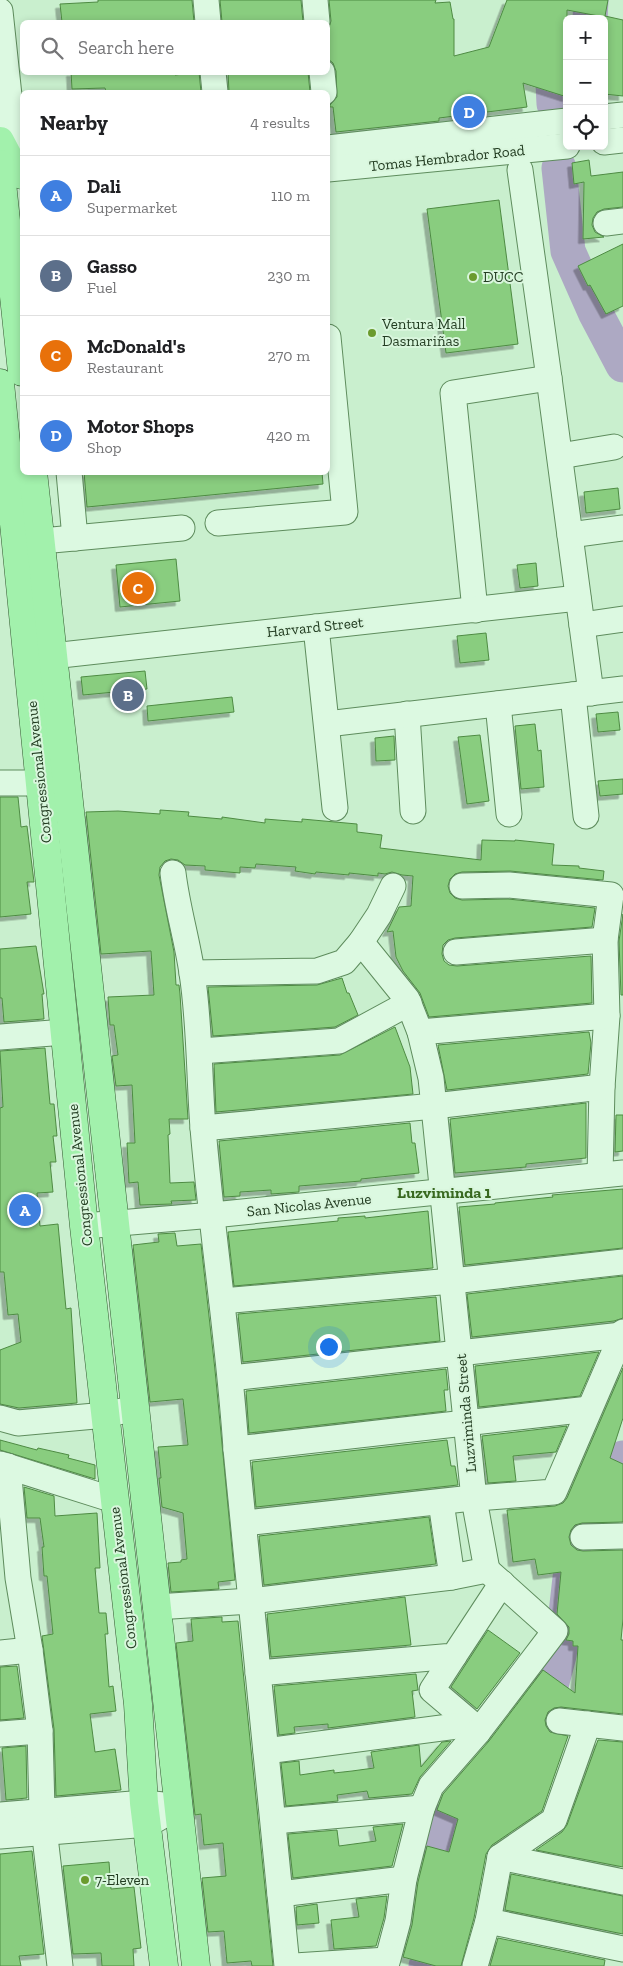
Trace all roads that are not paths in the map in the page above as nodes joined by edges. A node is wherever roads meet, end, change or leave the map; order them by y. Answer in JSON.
{"nodes":[{"id":1,"x":206,"y":0,"type":"edge"},
{"id":2,"x":314,"y":0,"type":"edge"},
{"id":3,"x":0,"y":11,"type":"edge"},
{"id":4,"x":208,"y":20,"type":"edge"},
{"id":5,"x":317,"y":20,"type":"edge"},
{"id":6,"x":213,"y":75,"type":"edge"},
{"id":7,"x":322,"y":75,"type":"edge"},
{"id":8,"x":215,"y":90,"type":"edge"},
{"id":9,"x":324,"y":90,"type":"edge"},
{"id":10,"x":623,"y":115,"type":"edge"},
{"id":11,"x":608,"y":117,"type":"edge"},
{"id":12,"x":563,"y":121,"type":"edge"},
{"id":13,"x":623,"y":140,"type":"edge"},
{"id":14,"x":608,"y":142,"type":"edge"},
{"id":15,"x":563,"y":146,"type":"edge"},
{"id":16,"x":330,"y":149,"type":"edge"},
{"id":17,"x":330,"y":149,"type":"edge"},
{"id":18,"x":520,"y":170,"type":"dead end"},
{"id":19,"x":8,"y":181,"type":"edge"},
{"id":20,"x":20,"y":345,"type":"edge"},
{"id":21,"x":330,"y":358,"type":"edge"},
{"id":22,"x":549,"y":378,"type":"junction"},
{"id":23,"x":0,"y":383,"type":"edge"},
{"id":24,"x":614,"y":447,"type":"dead end"},
{"id":25,"x":560,"y":456,"type":"junction"},
{"id":26,"x":33,"y":475,"type":"edge"},
{"id":27,"x":69,"y":475,"type":"edge"},
{"id":28,"x":218,"y":523,"type":"dead end"},
{"id":29,"x":182,"y":528,"type":"dead end"},
{"id":30,"x":623,"y":528,"type":"edge"},
{"id":31,"x":570,"y":535,"type":"junction"},
{"id":32,"x":76,"y":538,"type":"junction"},
{"id":33,"x":28,"y":543,"type":"junction"},
{"id":34,"x":578,"y":598,"type":"junction"},
{"id":35,"x":475,"y":610,"type":"junction"},
{"id":36,"x":623,"y":619,"type":"edge"},
{"id":37,"x":582,"y":625,"type":"junction"},
{"id":38,"x":316,"y":627,"type":"junction"},
{"id":39,"x":40,"y":657,"type":"junction"},
{"id":40,"x":623,"y":689,"type":"edge"},
{"id":41,"x":582,"y":694,"type":"junction"},
{"id":42,"x":498,"y":704,"type":"junction"},
{"id":43,"x":407,"y":714,"type":"junction"},
{"id":44,"x":327,"y":724,"type":"junction"},
{"id":45,"x":0,"y":783,"type":"edge"},
{"id":46,"x":40,"y":783,"type":"junction"},
{"id":47,"x":335,"y":808,"type":"dead end"},
{"id":48,"x":414,"y":811,"type":"dead end"},
{"id":49,"x":509,"y":814,"type":"dead end"},
{"id":50,"x":586,"y":816,"type":"dead end"},
{"id":51,"x":173,"y":873,"type":"dead end"},
{"id":52,"x":394,"y":886,"type":"dead end"},
{"id":53,"x":462,"y":886,"type":"dead end"},
{"id":54,"x":605,"y":940,"type":"junction"},
{"id":55,"x":361,"y":942,"type":"junction"},
{"id":56,"x":456,"y":952,"type":"dead end"},
{"id":57,"x":192,"y":973,"type":"junction"},
{"id":58,"x":409,"y":1003,"type":"junction"},
{"id":59,"x":607,"y":1016,"type":"junction"},
{"id":60,"x":65,"y":1032,"type":"junction"},
{"id":61,"x":420,"y":1032,"type":"junction"},
{"id":62,"x":0,"y":1037,"type":"edge"},
{"id":63,"x":200,"y":1051,"type":"junction"},
{"id":64,"x":602,"y":1087,"type":"junction"},
{"id":65,"x":434,"y":1106,"type":"junction"},
{"id":66,"x":203,"y":1128,"type":"junction"},
{"id":67,"x":612,"y":1174,"type":"edge"},
{"id":68,"x":443,"y":1191,"type":"junction"},
{"id":69,"x":213,"y":1215,"type":"junction"},
{"id":70,"x":114,"y":1223,"type":"junction"},
{"id":71,"x":84,"y":1226,"type":"junction"},
{"id":72,"x":623,"y":1262,"type":"edge"},
{"id":73,"x":452,"y":1281,"type":"junction"},
{"id":74,"x":222,"y":1301,"type":"junction"},
{"id":75,"x":622,"y":1333,"type":"edge"},
{"id":76,"x":460,"y":1354,"type":"junction"},
{"id":77,"x":231,"y":1378,"type":"junction"},
{"id":78,"x":134,"y":1408,"type":"junction"},
{"id":79,"x":589,"y":1409,"type":"junction"},
{"id":80,"x":106,"y":1415,"type":"junction"},
{"id":81,"x":0,"y":1418,"type":"edge"},
{"id":82,"x":467,"y":1422,"type":"junction"},
{"id":83,"x":236,"y":1449,"type":"junction"},
{"id":84,"x":4,"y":1465,"type":"edge"},
{"id":85,"x":474,"y":1498,"type":"junction"},
{"id":86,"x":114,"y":1500,"type":"junction"},
{"id":87,"x":441,"y":1502,"type":"junction"},
{"id":88,"x":244,"y":1523,"type":"junction"},
{"id":89,"x":623,"y":1536,"type":"edge"},
{"id":90,"x":583,"y":1537,"type":"dead end"},
{"id":91,"x":495,"y":1577,"type":"junction"},
{"id":92,"x":452,"y":1578,"type":"junction"},
{"id":93,"x":9,"y":1579,"type":"edge"},
{"id":94,"x":252,"y":1601,"type":"junction"},
{"id":95,"x":156,"y":1607,"type":"junction"},
{"id":96,"x":30,"y":1650,"type":"junction"},
{"id":97,"x":0,"y":1653,"type":"edge"},
{"id":98,"x":454,"y":1656,"type":"junction"},
{"id":99,"x":258,"y":1673,"type":"junction"},
{"id":100,"x":559,"y":1720,"type":"dead end"},
{"id":101,"x":588,"y":1724,"type":"junction"},
{"id":102,"x":475,"y":1728,"type":"junction"},
{"id":103,"x":623,"y":1728,"type":"edge"},
{"id":104,"x":40,"y":1732,"type":"junction"},
{"id":105,"x":0,"y":1734,"type":"edge"},
{"id":106,"x":266,"y":1751,"type":"junction"},
{"id":107,"x":178,"y":1807,"type":"junction"},
{"id":108,"x":422,"y":1808,"type":"junction"},
{"id":109,"x":146,"y":1813,"type":"junction"},
{"id":110,"x":0,"y":1815,"type":"edge"},
{"id":111,"x":274,"y":1821,"type":"junction"},
{"id":112,"x":43,"y":1822,"type":"junction"},
{"id":113,"x":0,"y":1836,"type":"edge"},
{"id":114,"x":500,"y":1857,"type":"junction"},
{"id":115,"x":404,"y":1879,"type":"junction"},
{"id":116,"x":623,"y":1882,"type":"edge"},
{"id":117,"x":280,"y":1894,"type":"junction"},
{"id":118,"x":488,"y":1921,"type":"junction"},
{"id":119,"x":623,"y":1950,"type":"edge"},
{"id":120,"x":386,"y":1963,"type":"edge"},
{"id":121,"x":60,"y":1966,"type":"edge"},
{"id":122,"x":164,"y":1966,"type":"edge"},
{"id":123,"x":196,"y":1966,"type":"edge"},
{"id":124,"x":287,"y":1966,"type":"edge"},
{"id":125,"x":294,"y":1966,"type":"edge"},
{"id":126,"x":475,"y":1966,"type":"edge"}],
"edges":[{"from":1,"to":4,"type":"street"},
{"from":2,"to":5,"type":"street"},
{"from":3,"to":19,"type":"street"},
{"from":6,"to":8,"type":"street"},
{"from":7,"to":9,"type":"street"},
{"from":10,"to":11,"type":"street"},
{"from":12,"to":16,"type":"street","name":"Tomas Hembrador Road"},
{"from":13,"to":14,"type":"street"},
{"from":15,"to":17,"type":"street","name":"Tomas Hembrador Road"},
{"from":18,"to":22,"type":"street"},
{"from":19,"to":20,"type":"main road"},
{"from":21,"to":28,"type":"street"},
{"from":22,"to":25,"type":"street"},
{"from":22,"to":35,"type":"street"},
{"from":23,"to":33,"type":"main road","name":"Congressional Avenue"},
{"from":24,"to":25,"type":"street"},
{"from":25,"to":31,"type":"street"},
{"from":26,"to":33,"type":"main road","name":"Congressional Avenue"},
{"from":27,"to":32,"type":"street"},
{"from":29,"to":32,"type":"street"},
{"from":30,"to":31,"type":"street"},
{"from":31,"to":34,"type":"street"},
{"from":32,"to":33,"type":"street"},
{"from":33,"to":39,"type":"main road","name":"Congressional Avenue"},
{"from":34,"to":35,"type":"street","name":"Harvard Street"},
{"from":34,"to":37,"type":"street"},
{"from":35,"to":38,"type":"street","name":"Harvard Street"},
{"from":36,"to":37,"type":"street"},
{"from":37,"to":41,"type":"street"},
{"from":38,"to":39,"type":"street","name":"Harvard Street"},
{"from":38,"to":44,"type":"street"},
{"from":39,"to":46,"type":"main road","name":"Congressional Avenue"},
{"from":39,"to":70,"type":"main road","name":"Congressional Avenue"},
{"from":40,"to":41,"type":"street"},
{"from":41,"to":42,"type":"street"},
{"from":41,"to":50,"type":"street"},
{"from":42,"to":43,"type":"street"},
{"from":42,"to":49,"type":"street"},
{"from":43,"to":44,"type":"street"},
{"from":43,"to":48,"type":"street"},
{"from":44,"to":47,"type":"street"},
{"from":45,"to":46,"type":"street"},
{"from":46,"to":60,"type":"main road","name":"Congressional Avenue"},
{"from":51,"to":57,"type":"street"},
{"from":52,"to":55,"type":"street"},
{"from":53,"to":54,"type":"street"},
{"from":54,"to":56,"type":"street"},
{"from":54,"to":59,"type":"street"},
{"from":55,"to":57,"type":"street"},
{"from":55,"to":58,"type":"street","name":"Luzviminda Street"},
{"from":57,"to":63,"type":"street"},
{"from":58,"to":61,"type":"street","name":"Luzviminda Street"},
{"from":58,"to":63,"type":"street"},
{"from":59,"to":61,"type":"street"},
{"from":59,"to":64,"type":"street"},
{"from":60,"to":62,"type":"street"},
{"from":60,"to":71,"type":"main road","name":"Congressional Avenue"},
{"from":61,"to":65,"type":"street","name":"Luzviminda Street"},
{"from":63,"to":66,"type":"street"},
{"from":64,"to":65,"type":"street"},
{"from":64,"to":67,"type":"street"},
{"from":65,"to":66,"type":"street"},
{"from":65,"to":68,"type":"street","name":"Luzviminda Street"},
{"from":66,"to":69,"type":"street"},
{"from":67,"to":68,"type":"street","name":"San Nicolas Avenue"},
{"from":68,"to":69,"type":"street","name":"San Nicolas Avenue"},
{"from":68,"to":73,"type":"street","name":"Luzviminda Street"},
{"from":69,"to":70,"type":"street","name":"San Nicolas Avenue"},
{"from":69,"to":74,"type":"street"},
{"from":70,"to":71,"type":"street","name":"San Nicolas Avenue"},
{"from":70,"to":78,"type":"main road","name":"Congressional Avenue"},
{"from":71,"to":80,"type":"main road","name":"Congressional Avenue"},
{"from":72,"to":73,"type":"street"},
{"from":73,"to":74,"type":"street"},
{"from":73,"to":76,"type":"street","name":"Luzviminda Street"},
{"from":74,"to":77,"type":"street"},
{"from":75,"to":76,"type":"street"},
{"from":75,"to":79,"type":"street"},
{"from":76,"to":77,"type":"street"},
{"from":76,"to":82,"type":"street","name":"Luzviminda Street"},
{"from":77,"to":83,"type":"street"},
{"from":78,"to":80,"type":"street"},
{"from":78,"to":95,"type":"main road","name":"Congressional Avenue"},
{"from":79,"to":82,"type":"street"},
{"from":79,"to":85,"type":"street"},
{"from":80,"to":81,"type":"street"},
{"from":80,"to":86,"type":"main road","name":"Congressional Avenue"},
{"from":82,"to":83,"type":"street"},
{"from":82,"to":85,"type":"street","name":"Luzviminda Street"},
{"from":83,"to":88,"type":"street"},
{"from":84,"to":86,"type":"street"},
{"from":84,"to":93,"type":"street"},
{"from":85,"to":87,"type":"street"},
{"from":85,"to":91,"type":"street","name":"Luzviminda Street"},
{"from":86,"to":109,"type":"main road","name":"Congressional Avenue"},
{"from":87,"to":88,"type":"street"},
{"from":87,"to":92,"type":"street"},
{"from":88,"to":94,"type":"street"},
{"from":89,"to":90,"type":"street"},
{"from":91,"to":92,"type":"street"},
{"from":91,"to":98,"type":"street"},
{"from":91,"to":102,"type":"street"},
{"from":92,"to":94,"type":"street"},
{"from":93,"to":96,"type":"street"},
{"from":94,"to":95,"type":"street"},
{"from":94,"to":99,"type":"street"},
{"from":95,"to":107,"type":"main road","name":"Congressional Avenue"},
{"from":96,"to":97,"type":"street"},
{"from":96,"to":104,"type":"street"},
{"from":98,"to":99,"type":"street"},
{"from":98,"to":102,"type":"street"},
{"from":99,"to":106,"type":"street"},
{"from":100,"to":101,"type":"street"},
{"from":101,"to":103,"type":"street"},
{"from":101,"to":114,"type":"street"},
{"from":102,"to":106,"type":"street"},
{"from":102,"to":108,"type":"street"},
{"from":104,"to":105,"type":"street"},
{"from":104,"to":112,"type":"street"},
{"from":106,"to":111,"type":"street"},
{"from":107,"to":109,"type":"street"},
{"from":107,"to":123,"type":"main road","name":"Congressional Avenue"},
{"from":108,"to":111,"type":"street"},
{"from":108,"to":115,"type":"street"},
{"from":109,"to":112,"type":"street"},
{"from":109,"to":122,"type":"main road","name":"Congressional Avenue"},
{"from":110,"to":112,"type":"street"},
{"from":111,"to":117,"type":"street"},
{"from":112,"to":113,"type":"street"},
{"from":112,"to":121,"type":"street"},
{"from":114,"to":116,"type":"street"},
{"from":114,"to":118,"type":"street"},
{"from":115,"to":117,"type":"street"},
{"from":115,"to":120,"type":"street"},
{"from":117,"to":124,"type":"street"},
{"from":118,"to":119,"type":"street"},
{"from":118,"to":126,"type":"street"},
{"from":120,"to":125,"type":"street"}]}
